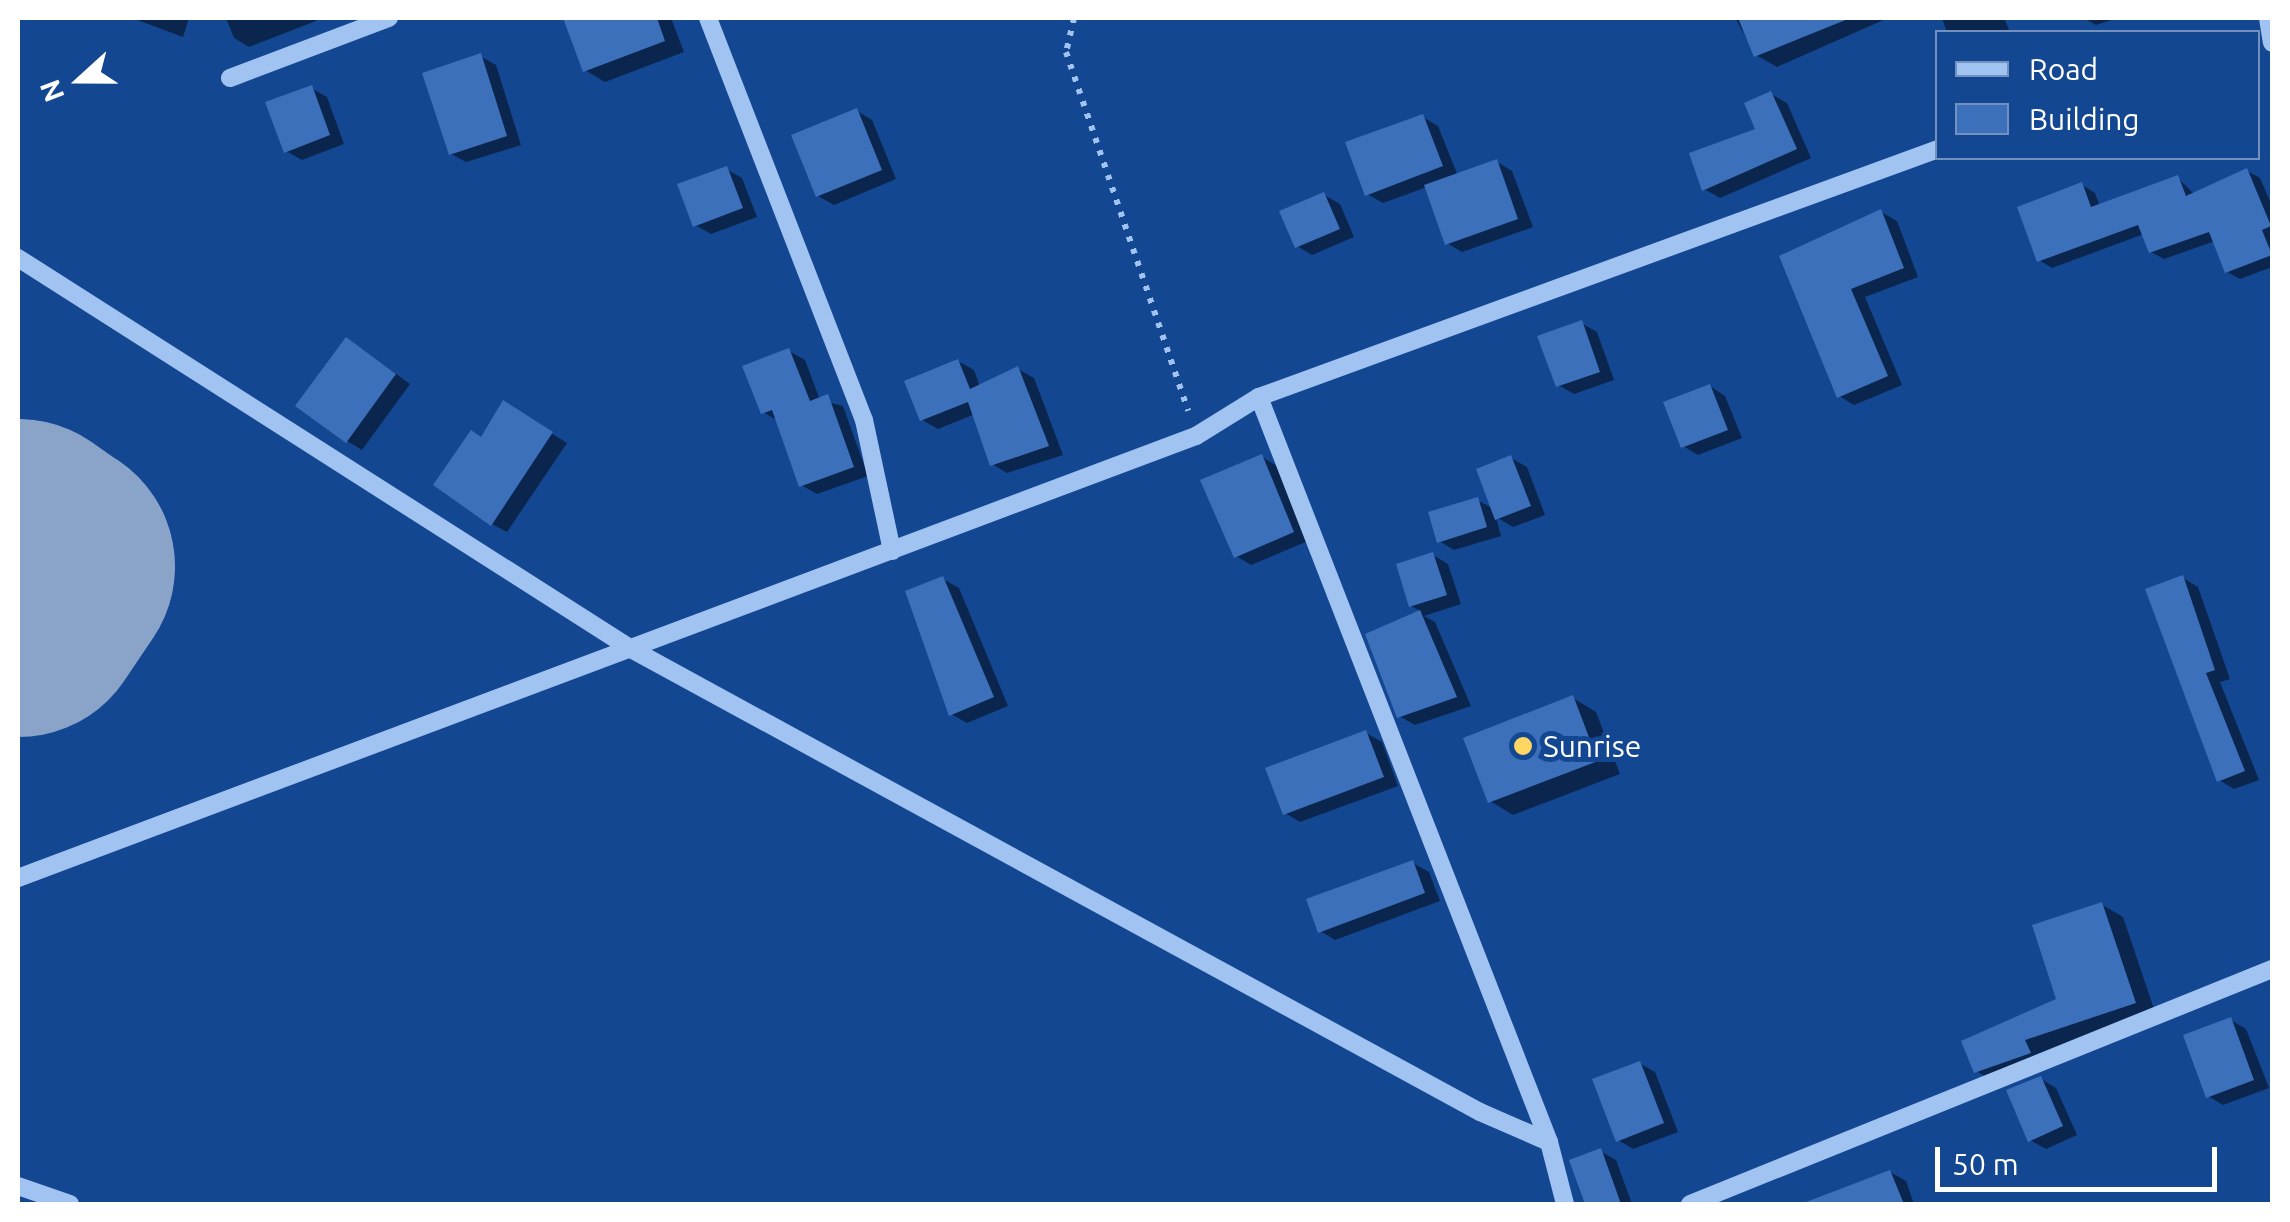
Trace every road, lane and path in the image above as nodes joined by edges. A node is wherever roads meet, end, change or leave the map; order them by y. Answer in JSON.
{"nodes":[{"id":1,"x":389,"y":18,"type":"edge"},
{"id":2,"x":708,"y":18,"type":"edge"},
{"id":3,"x":1074,"y":18,"type":"edge"},
{"id":4,"x":230,"y":78,"type":"dead end"},
{"id":5,"x":1935,"y":150,"type":"edge"},
{"id":6,"x":18,"y":258,"type":"edge"},
{"id":7,"x":1258,"y":397,"type":"junction"},
{"id":8,"x":1196,"y":436,"type":"junction"},
{"id":9,"x":892,"y":552,"type":"junction"},
{"id":10,"x":633,"y":650,"type":"junction"},
{"id":11,"x":18,"y":878,"type":"edge"},
{"id":12,"x":2272,"y":969,"type":"edge"},
{"id":13,"x":1549,"y":1142,"type":"junction"},
{"id":14,"x":18,"y":1186,"type":"edge"},
{"id":15,"x":70,"y":1204,"type":"edge"},
{"id":16,"x":1565,"y":1204,"type":"edge"},
{"id":17,"x":1690,"y":1204,"type":"edge"}],
"edges":[{"from":1,"to":4,"type":"street"},
{"from":2,"to":9,"type":"street"},
{"from":3,"to":8,"type":"path"},
{"from":5,"to":7,"type":"street"},
{"from":6,"to":10,"type":"street"},
{"from":7,"to":8,"type":"street"},
{"from":7,"to":13,"type":"street"},
{"from":8,"to":9,"type":"street"},
{"from":9,"to":10,"type":"street"},
{"from":10,"to":11,"type":"street"},
{"from":10,"to":13,"type":"street"},
{"from":12,"to":17,"type":"street"},
{"from":13,"to":16,"type":"street"},
{"from":14,"to":15,"type":"street"}]}
